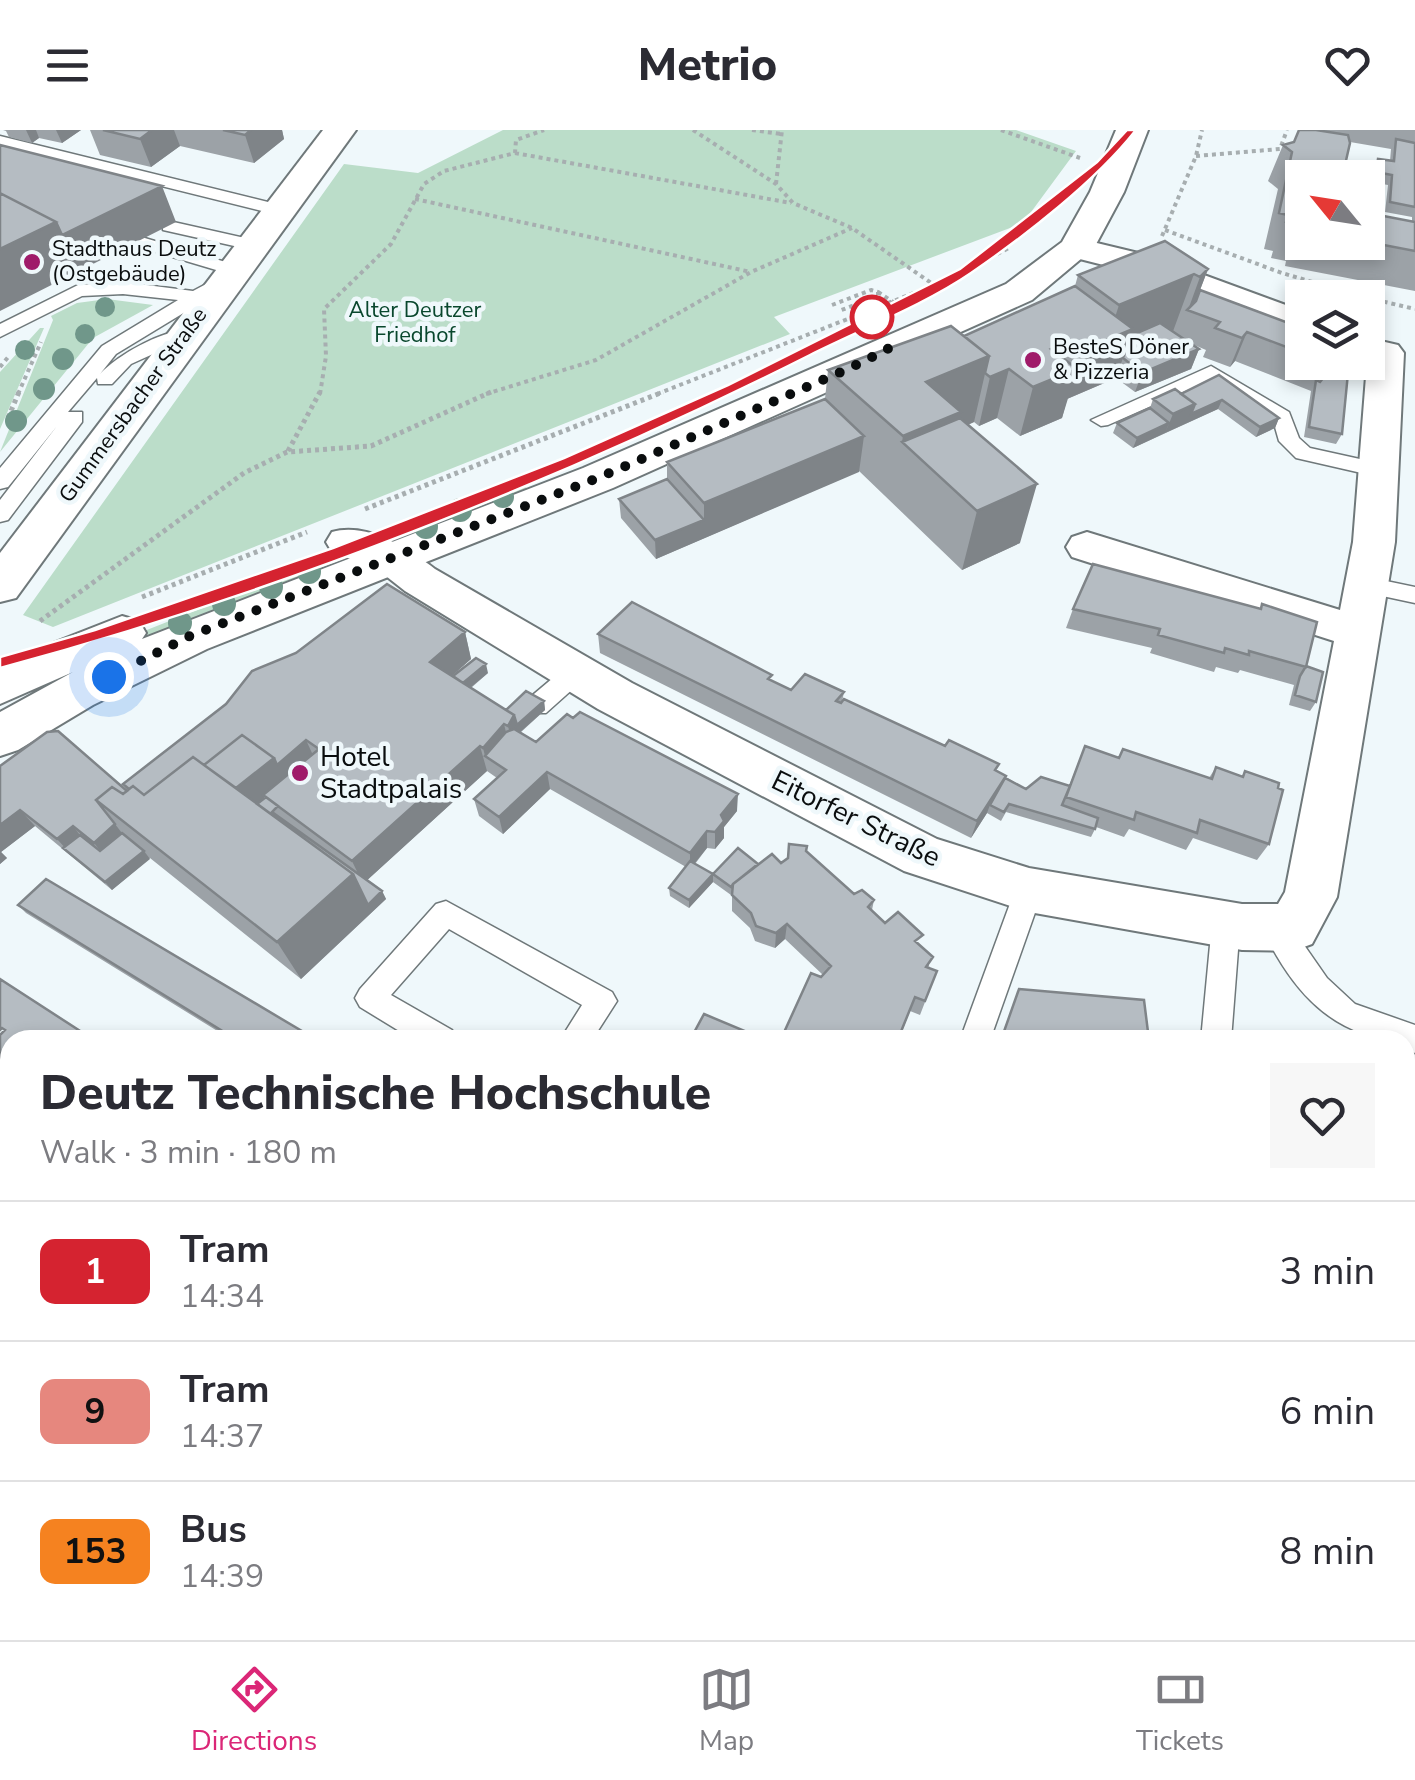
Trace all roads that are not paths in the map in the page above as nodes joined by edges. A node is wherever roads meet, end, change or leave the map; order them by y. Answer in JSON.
{"nodes":[{"id":1,"x":340,"y":130,"type":"edge"},
{"id":2,"x":1132,"y":130,"type":"edge"},
{"id":3,"x":0,"y":141,"type":"edge"},
{"id":4,"x":278,"y":210,"type":"junction"},
{"id":5,"x":169,"y":226,"type":"dead end"},
{"id":6,"x":138,"y":241,"type":"edge"},
{"id":7,"x":1076,"y":248,"type":"junction"},
{"id":8,"x":217,"y":288,"type":"junction"},
{"id":9,"x":1285,"y":316,"type":"edge"},
{"id":10,"x":0,"y":330,"type":"edge"},
{"id":11,"x":1389,"y":351,"type":"edge"},
{"id":12,"x":1101,"y":420,"type":"dead end"},
{"id":13,"x":705,"y":430,"type":"junction"},
{"id":14,"x":1378,"y":470,"type":"junction"},
{"id":15,"x":0,"y":482,"type":"edge"},
{"id":16,"x":0,"y":515,"type":"edge"},
{"id":17,"x":342,"y":527,"type":"junction"},
{"id":18,"x":1087,"y":547,"type":"dead end"},
{"id":19,"x":392,"y":558,"type":"junction"},
{"id":20,"x":1367,"y":585,"type":"junction"},
{"id":21,"x":0,"y":586,"type":"edge"},
{"id":22,"x":1415,"y":595,"type":"edge"},
{"id":23,"x":1358,"y":632,"type":"junction"},
{"id":24,"x":575,"y":673,"type":"junction"},
{"id":25,"x":0,"y":686,"type":"edge"},
{"id":26,"x":538,"y":706,"type":"edge"},
{"id":27,"x":0,"y":736,"type":"edge"},
{"id":28,"x":1029,"y":890,"type":"junction"},
{"id":29,"x":1226,"y":924,"type":"junction"},
{"id":30,"x":1276,"y":928,"type":"junction"},
{"id":31,"x":424,"y":1030,"type":"edge"},
{"id":32,"x":582,"y":1030,"type":"edge"},
{"id":33,"x":980,"y":1030,"type":"edge"},
{"id":34,"x":1217,"y":1030,"type":"edge"},
{"id":35,"x":1390,"y":1030,"type":"edge"}],
"edges":[{"from":1,"to":4,"type":"main road","name":"Gummersbacher Straße"},
{"from":2,"to":7,"type":"main road"},
{"from":3,"to":4,"type":"lane"},
{"from":4,"to":8,"type":"main road","name":"Gummersbacher Straße"},
{"from":5,"to":8,"type":"lane"},
{"from":6,"to":8,"type":"lane"},
{"from":7,"to":9,"type":"street"},
{"from":7,"to":13,"type":"main road"},
{"from":8,"to":10,"type":"lane"},
{"from":8,"to":15,"type":"lane"},
{"from":8,"to":16,"type":"lane"},
{"from":8,"to":21,"type":"main road","name":"Gummersbacher Straße"},
{"from":11,"to":14,"type":"street"},
{"from":12,"to":14,"type":"lane"},
{"from":13,"to":17,"type":"main road"},
{"from":13,"to":19,"type":"main road"},
{"from":14,"to":20,"type":"street"},
{"from":17,"to":19,"type":"street","name":"Eitorfer Straße"},
{"from":17,"to":25,"type":"main road"},
{"from":18,"to":23,"type":"street"},
{"from":19,"to":24,"type":"street","name":"Eitorfer Straße"},
{"from":19,"to":27,"type":"main road"},
{"from":20,"to":22,"type":"lane"},
{"from":20,"to":23,"type":"street"},
{"from":23,"to":30,"type":"street"},
{"from":24,"to":26,"type":"lane"},
{"from":24,"to":28,"type":"street","name":"Eitorfer Straße"},
{"from":28,"to":29,"type":"street","name":"Eitorfer Straße"},
{"from":28,"to":33,"type":"lane"},
{"from":29,"to":30,"type":"street","name":"Eitorfer Straße"},
{"from":29,"to":34,"type":"lane"},
{"from":30,"to":35,"type":"lane"},
{"from":31,"to":32,"type":"lane"}]}
